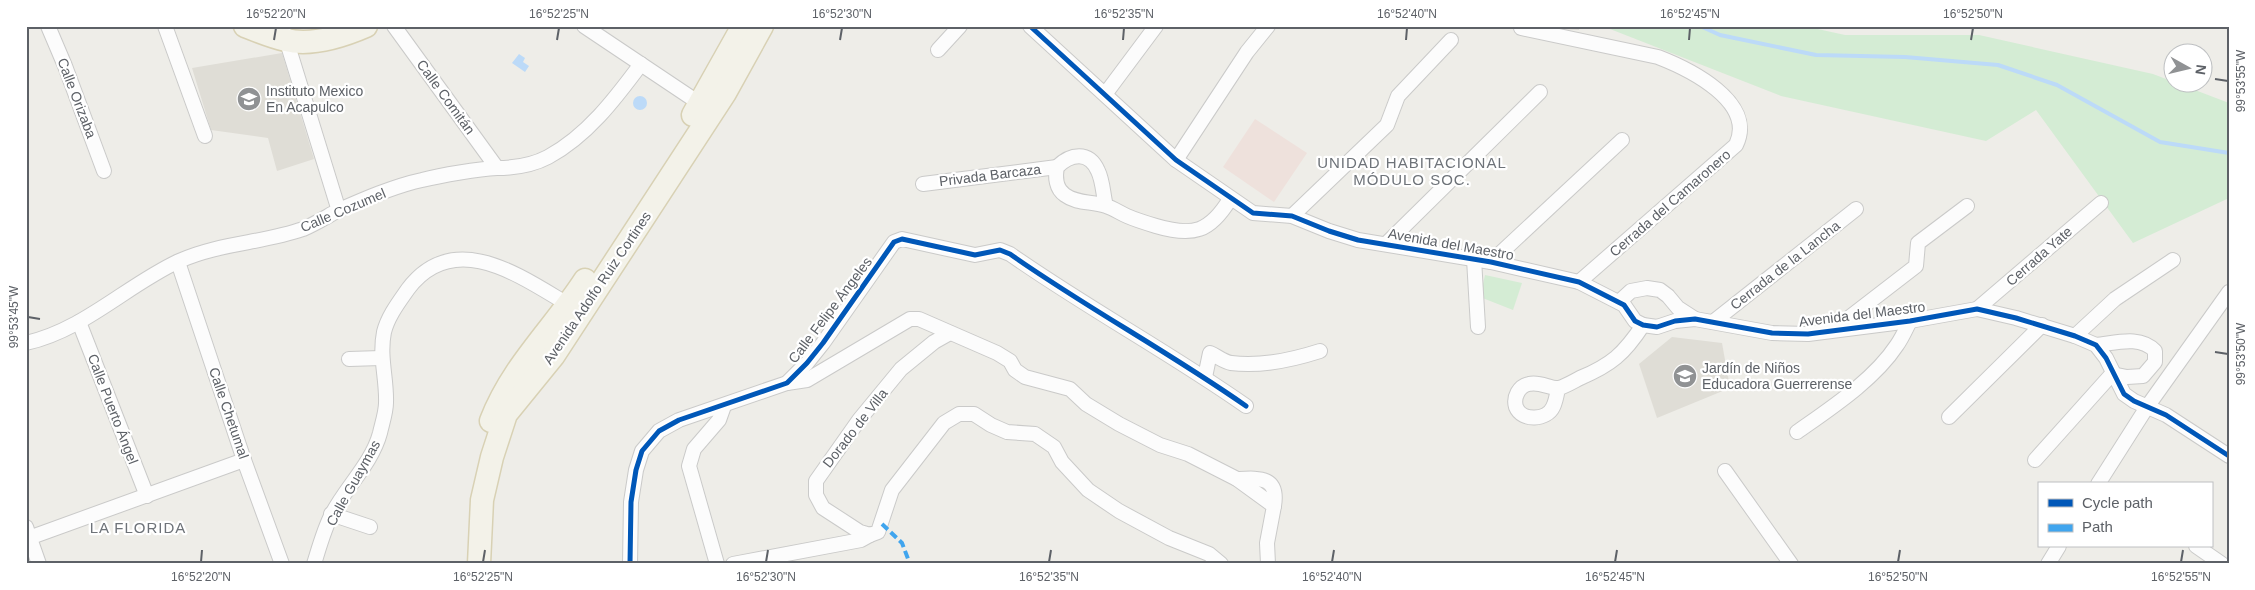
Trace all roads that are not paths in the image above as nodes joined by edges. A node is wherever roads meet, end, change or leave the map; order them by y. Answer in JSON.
{"nodes":[{"id":1,"x":48,"y":26,"type":"edge"},
{"id":2,"x":165,"y":26,"type":"edge"},
{"id":3,"x":245,"y":26,"type":"edge"},
{"id":4,"x":366,"y":26,"type":"edge"},
{"id":5,"x":394,"y":26,"type":"edge"},
{"id":6,"x":584,"y":26,"type":"edge"},
{"id":7,"x":743,"y":26,"type":"edge"},
{"id":8,"x":762,"y":26,"type":"edge"},
{"id":9,"x":960,"y":26,"type":"edge"},
{"id":10,"x":1156,"y":26,"type":"edge"},
{"id":11,"x":1268,"y":26,"type":"edge"},
{"id":12,"x":1032,"y":27,"type":"edge"},
{"id":13,"x":1521,"y":28,"type":"dead end"},
{"id":14,"x":284,"y":33,"type":"edge"},
{"id":15,"x":1451,"y":40,"type":"dead end"},
{"id":16,"x":938,"y":50,"type":"dead end"},
{"id":17,"x":641,"y":64,"type":"junction"},
{"id":18,"x":1540,"y":92,"type":"dead end"},
{"id":19,"x":1106,"y":93,"type":"junction"},
{"id":20,"x":706,"y":108,"type":"junction"},
{"id":21,"x":205,"y":136,"type":"dead end"},
{"id":22,"x":1622,"y":140,"type":"dead end"},
{"id":23,"x":1176,"y":160,"type":"junction"},
{"id":24,"x":1056,"y":167,"type":"junction"},
{"id":25,"x":498,"y":168,"type":"junction"},
{"id":26,"x":104,"y":171,"type":"dead end"},
{"id":27,"x":923,"y":184,"type":"dead end"},
{"id":28,"x":1230,"y":199,"type":"junction"},
{"id":29,"x":2100,"y":203,"type":"dead end"},
{"id":30,"x":1106,"y":206,"type":"junction"},
{"id":31,"x":1967,"y":206,"type":"dead end"},
{"id":32,"x":1856,"y":208,"type":"dead end"},
{"id":33,"x":339,"y":211,"type":"junction"},
{"id":34,"x":1292,"y":216,"type":"junction"},
{"id":35,"x":1386,"y":244,"type":"junction"},
{"id":36,"x":1474,"y":259,"type":"junction"},
{"id":37,"x":2173,"y":260,"type":"dead end"},
{"id":38,"x":178,"y":262,"type":"junction"},
{"id":39,"x":1491,"y":262,"type":"junction"},
{"id":40,"x":1579,"y":282,"type":"junction"},
{"id":41,"x":2228,"y":296,"type":"edge"},
{"id":42,"x":1619,"y":302,"type":"junction"},
{"id":43,"x":569,"y":305,"type":"junction"},
{"id":44,"x":1977,"y":309,"type":"junction"},
{"id":45,"x":1695,"y":319,"type":"junction"},
{"id":46,"x":1910,"y":321,"type":"junction"},
{"id":47,"x":79,"y":322,"type":"junction"},
{"id":48,"x":1713,"y":322,"type":"junction"},
{"id":49,"x":1643,"y":325,"type":"junction"},
{"id":50,"x":2042,"y":326,"type":"junction"},
{"id":51,"x":1478,"y":327,"type":"dead end"},
{"id":52,"x":1831,"y":331,"type":"junction"},
{"id":53,"x":950,"y":333,"type":"junction"},
{"id":54,"x":2075,"y":336,"type":"junction"},
{"id":55,"x":26,"y":343,"type":"edge"},
{"id":56,"x":2096,"y":345,"type":"junction"},
{"id":57,"x":1320,"y":351,"type":"dead end"},
{"id":58,"x":381,"y":358,"type":"junction"},
{"id":59,"x":350,"y":359,"type":"dead end"},
{"id":60,"x":2112,"y":374,"type":"junction"},
{"id":61,"x":1206,"y":377,"type":"junction"},
{"id":62,"x":787,"y":383,"type":"junction"},
{"id":63,"x":1558,"y":388,"type":"dead end"},
{"id":64,"x":724,"y":406,"type":"junction"},
{"id":65,"x":1246,"y":406,"type":"dead end"},
{"id":66,"x":2148,"y":407,"type":"junction"},
{"id":67,"x":1949,"y":416,"type":"dead end"},
{"id":68,"x":1798,"y":432,"type":"dead end"},
{"id":69,"x":2229,"y":456,"type":"edge"},
{"id":70,"x":244,"y":460,"type":"junction"},
{"id":71,"x":2034,"y":460,"type":"dead end"},
{"id":72,"x":1725,"y":470,"type":"dead end"},
{"id":73,"x":2101,"y":482,"type":"edge"},
{"id":74,"x":147,"y":496,"type":"junction"},
{"id":75,"x":332,"y":514,"type":"junction"},
{"id":76,"x":370,"y":527,"type":"dead end"},
{"id":77,"x":28,"y":535,"type":"edge"},
{"id":78,"x":870,"y":536,"type":"junction"},
{"id":79,"x":2058,"y":548,"type":"edge"},
{"id":80,"x":2199,"y":548,"type":"edge"},
{"id":81,"x":39,"y":564,"type":"edge"},
{"id":82,"x":282,"y":564,"type":"edge"},
{"id":83,"x":314,"y":564,"type":"edge"},
{"id":84,"x":466,"y":564,"type":"edge"},
{"id":85,"x":479,"y":564,"type":"edge"},
{"id":86,"x":630,"y":564,"type":"edge"},
{"id":87,"x":717,"y":564,"type":"edge"},
{"id":88,"x":733,"y":564,"type":"edge"},
{"id":89,"x":1221,"y":564,"type":"edge"},
{"id":90,"x":1268,"y":564,"type":"edge"},
{"id":91,"x":1790,"y":564,"type":"edge"},
{"id":92,"x":2048,"y":564,"type":"edge"},
{"id":93,"x":2222,"y":564,"type":"edge"}],
"edges":[{"from":1,"to":26,"type":"street","name":"Calle Orizaba"},
{"from":2,"to":21,"type":"street"},
{"from":3,"to":14,"type":"main road"},
{"from":4,"to":14,"type":"main road"},
{"from":5,"to":25,"type":"street","name":"Calle Comitán"},
{"from":6,"to":17,"type":"street"},
{"from":7,"to":20,"type":"main road","name":"Avenida Adolfo Ruiz Cortines"},
{"from":8,"to":20,"type":"main road","name":"Avenida Adolfo Ruiz Cortines"},
{"from":9,"to":16,"type":"street"},
{"from":10,"to":19,"type":"street"},
{"from":11,"to":23,"type":"street"},
{"from":12,"to":19,"type":"street","name":"Avenida del Maestro"},
{"from":13,"to":40,"type":"street","name":"Cerrada del Camaronero"},
{"from":14,"to":33,"type":"street"},
{"from":15,"to":34,"type":"street"},
{"from":17,"to":20,"type":"street"},
{"from":17,"to":25,"type":"street","name":"Calle Cozumel"},
{"from":18,"to":35,"type":"street"},
{"from":19,"to":23,"type":"street","name":"Avenida del Maestro"},
{"from":20,"to":43,"type":"main road","name":"Avenida Adolfo Ruiz Cortines"},
{"from":20,"to":85,"type":"main road","name":"Avenida Adolfo Ruiz Cortines"},
{"from":22,"to":39,"type":"street"},
{"from":23,"to":28,"type":"street","name":"Avenida del Maestro"},
{"from":24,"to":27,"type":"street","name":"Privada Barcaza"},
{"from":24,"to":30,"type":"street","name":"Privada Barcaza"},
{"from":24,"to":30,"type":"street","name":"Privada Barcaza"},
{"from":25,"to":33,"type":"street","name":"Calle Cozumel"},
{"from":28,"to":30,"type":"street","name":"Privada Barcaza"},
{"from":28,"to":34,"type":"street","name":"Avenida del Maestro"},
{"from":29,"to":44,"type":"street","name":"Cerrada Yate"},
{"from":31,"to":52,"type":"street"},
{"from":32,"to":48,"type":"street","name":"Cerrada de la Lancha"},
{"from":33,"to":38,"type":"street","name":"Calle Cozumel"},
{"from":34,"to":35,"type":"street","name":"Avenida del Maestro"},
{"from":35,"to":36,"type":"street","name":"Avenida del Maestro"},
{"from":36,"to":39,"type":"street","name":"Avenida del Maestro"},
{"from":36,"to":51,"type":"street"},
{"from":37,"to":54,"type":"street"},
{"from":38,"to":47,"type":"street","name":"Calle Cozumel"},
{"from":38,"to":70,"type":"street","name":"Calle Chetumal"},
{"from":39,"to":40,"type":"street","name":"Avenida del Maestro"},
{"from":40,"to":42,"type":"street","name":"Avenida del Maestro"},
{"from":41,"to":66,"type":"street"},
{"from":42,"to":45,"type":"street","name":"Avenida del Maestro"},
{"from":42,"to":49,"type":"street","name":"Avenida del Maestro"},
{"from":43,"to":58,"type":"street","name":"Calle Guaymas"},
{"from":43,"to":84,"type":"main road","name":"Avenida Adolfo Ruiz Cortines"},
{"from":44,"to":46,"type":"street","name":"Avenida del Maestro"},
{"from":44,"to":50,"type":"street","name":"Avenida del Maestro"},
{"from":45,"to":48,"type":"street","name":"Avenida del Maestro"},
{"from":45,"to":49,"type":"street","name":"Avenida del Maestro"},
{"from":46,"to":52,"type":"street","name":"Avenida del Maestro"},
{"from":46,"to":68,"type":"street"},
{"from":47,"to":55,"type":"street","name":"Calle Cozumel"},
{"from":47,"to":74,"type":"street","name":"Calle Puerto Ángel"},
{"from":48,"to":52,"type":"street","name":"Avenida del Maestro"},
{"from":49,"to":63,"type":"street"},
{"from":50,"to":54,"type":"street","name":"Avenida del Maestro"},
{"from":50,"to":67,"type":"street"},
{"from":53,"to":62,"type":"street"},
{"from":53,"to":78,"type":"street","name":"Dorado de Villa"},
{"from":53,"to":90,"type":"street"},
{"from":54,"to":56,"type":"street","name":"Avenida del Maestro"},
{"from":56,"to":60,"type":"street"},
{"from":56,"to":60,"type":"street"},
{"from":57,"to":61,"type":"street"},
{"from":58,"to":59,"type":"street"},
{"from":58,"to":75,"type":"street","name":"Calle Guaymas"},
{"from":60,"to":66,"type":"street"},
{"from":60,"to":71,"type":"street"},
{"from":61,"to":62,"type":"street","name":"Calle Felipe Ángeles"},
{"from":61,"to":65,"type":"street","name":"Calle Felipe Ángeles"},
{"from":62,"to":64,"type":"street","name":"Calle Felipe Ángeles"},
{"from":64,"to":86,"type":"street","name":"Calle Felipe Ángeles"},
{"from":64,"to":87,"type":"street"},
{"from":66,"to":69,"type":"street"},
{"from":66,"to":73,"type":"street"},
{"from":70,"to":74,"type":"street"},
{"from":70,"to":82,"type":"street","name":"Calle Chetumal"},
{"from":72,"to":91,"type":"street"},
{"from":74,"to":77,"type":"street"},
{"from":75,"to":76,"type":"street"},
{"from":75,"to":83,"type":"street","name":"Calle Guaymas"},
{"from":77,"to":81,"type":"street"},
{"from":78,"to":88,"type":"street"},
{"from":78,"to":89,"type":"street"},
{"from":79,"to":92,"type":"street"},
{"from":80,"to":93,"type":"street"}]}
